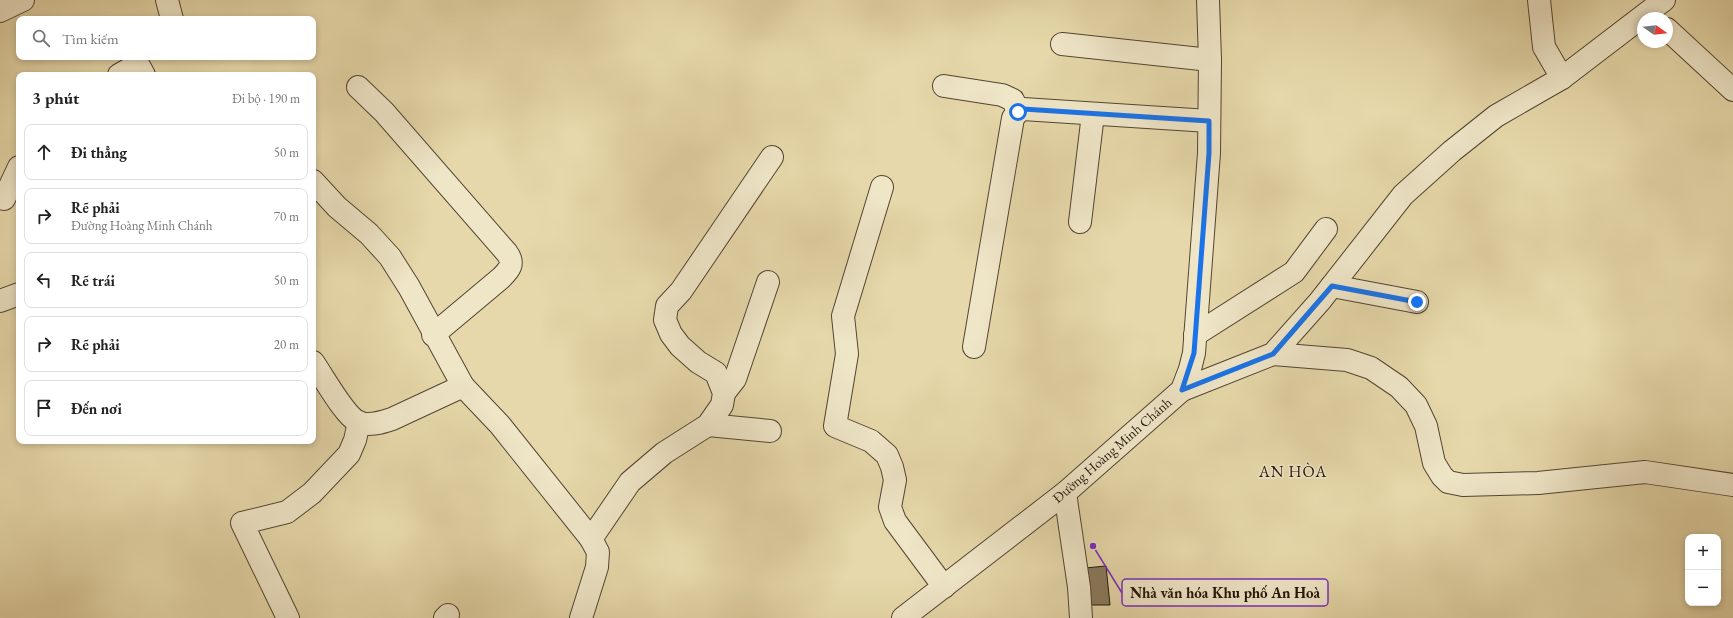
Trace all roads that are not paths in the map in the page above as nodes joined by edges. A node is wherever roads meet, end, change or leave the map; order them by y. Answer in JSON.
{"nodes":[{"id":1,"x":23,"y":0,"type":"edge"},
{"id":2,"x":167,"y":0,"type":"edge"},
{"id":3,"x":1208,"y":0,"type":"edge"},
{"id":4,"x":1539,"y":0,"type":"edge"},
{"id":5,"x":1656,"y":10,"type":"edge"},
{"id":6,"x":0,"y":11,"type":"edge"},
{"id":7,"x":171,"y":16,"type":"edge"},
{"id":8,"x":1673,"y":35,"type":"edge"},
{"id":9,"x":1062,"y":44,"type":"dead end"},
{"id":10,"x":1210,"y":60,"type":"junction"},
{"id":11,"x":143,"y":65,"type":"edge"},
{"id":12,"x":126,"y":72,"type":"edge"},
{"id":13,"x":1562,"y":78,"type":"junction"},
{"id":14,"x":944,"y":86,"type":"dead end"},
{"id":15,"x":358,"y":88,"type":"dead end"},
{"id":16,"x":1733,"y":90,"type":"edge"},
{"id":17,"x":1018,"y":112,"type":"junction"},
{"id":18,"x":1093,"y":114,"type":"junction"},
{"id":19,"x":1209,"y":121,"type":"junction"},
{"id":20,"x":772,"y":157,"type":"dead end"},
{"id":21,"x":16,"y":174,"type":"edge"},
{"id":22,"x":316,"y":184,"type":"edge"},
{"id":23,"x":882,"y":187,"type":"dead end"},
{"id":24,"x":4,"y":199,"type":"dead end"},
{"id":25,"x":1080,"y":222,"type":"dead end"},
{"id":26,"x":1326,"y":229,"type":"dead end"},
{"id":27,"x":768,"y":282,"type":"dead end"},
{"id":28,"x":1332,"y":286,"type":"junction"},
{"id":29,"x":16,"y":295,"type":"edge"},
{"id":30,"x":0,"y":301,"type":"edge"},
{"id":31,"x":1417,"y":302,"type":"dead end"},
{"id":32,"x":433,"y":335,"type":"junction"},
{"id":33,"x":1195,"y":335,"type":"junction"},
{"id":34,"x":974,"y":347,"type":"dead end"},
{"id":35,"x":1273,"y":354,"type":"junction"},
{"id":36,"x":316,"y":366,"type":"edge"},
{"id":37,"x":463,"y":386,"type":"junction"},
{"id":38,"x":1182,"y":390,"type":"junction"},
{"id":39,"x":724,"y":393,"type":"junction"},
{"id":40,"x":359,"y":422,"type":"junction"},
{"id":41,"x":708,"y":425,"type":"junction"},
{"id":42,"x":770,"y":431,"type":"dead end"},
{"id":43,"x":1733,"y":485,"type":"edge"},
{"id":44,"x":1065,"y":493,"type":"junction"},
{"id":45,"x":592,"y":539,"type":"junction"},
{"id":46,"x":944,"y":587,"type":"junction"},
{"id":47,"x":288,"y":618,"type":"edge"},
{"id":48,"x":581,"y":618,"type":"edge"},
{"id":49,"x":903,"y":618,"type":"edge"},
{"id":50,"x":1081,"y":618,"type":"edge"}],
"edges":[{"from":1,"to":6,"type":"street"},
{"from":2,"to":7,"type":"street"},
{"from":3,"to":10,"type":"street","name":"Đường Hoàng Minh Chánh"},
{"from":4,"to":13,"type":"street"},
{"from":5,"to":13,"type":"street"},
{"from":8,"to":16,"type":"street"},
{"from":9,"to":10,"type":"street"},
{"from":10,"to":19,"type":"street","name":"Đường Hoàng Minh Chánh"},
{"from":11,"to":12,"type":"street"},
{"from":13,"to":28,"type":"street"},
{"from":14,"to":17,"type":"street"},
{"from":15,"to":32,"type":"street"},
{"from":17,"to":18,"type":"street"},
{"from":17,"to":34,"type":"street"},
{"from":18,"to":19,"type":"street"},
{"from":18,"to":25,"type":"street"},
{"from":19,"to":33,"type":"street","name":"Đường Hoàng Minh Chánh"},
{"from":20,"to":39,"type":"street"},
{"from":21,"to":24,"type":"street"},
{"from":22,"to":32,"type":"street"},
{"from":23,"to":46,"type":"street"},
{"from":26,"to":33,"type":"street"},
{"from":27,"to":39,"type":"street"},
{"from":28,"to":31,"type":"street"},
{"from":28,"to":35,"type":"street"},
{"from":29,"to":30,"type":"street"},
{"from":32,"to":37,"type":"street"},
{"from":33,"to":38,"type":"street","name":"Đường Hoàng Minh Chánh"},
{"from":35,"to":38,"type":"street"},
{"from":35,"to":43,"type":"street"},
{"from":36,"to":40,"type":"street"},
{"from":37,"to":40,"type":"street"},
{"from":37,"to":45,"type":"street"},
{"from":38,"to":44,"type":"street","name":"Đường Hoàng Minh Chánh"},
{"from":39,"to":41,"type":"street"},
{"from":40,"to":47,"type":"street"},
{"from":41,"to":42,"type":"street"},
{"from":41,"to":45,"type":"street"},
{"from":44,"to":46,"type":"street","name":"Đường Hoàng Minh Chánh"},
{"from":44,"to":50,"type":"street"},
{"from":45,"to":48,"type":"street"},
{"from":46,"to":49,"type":"street","name":"Đường Hoàng Minh Chánh"}]}
